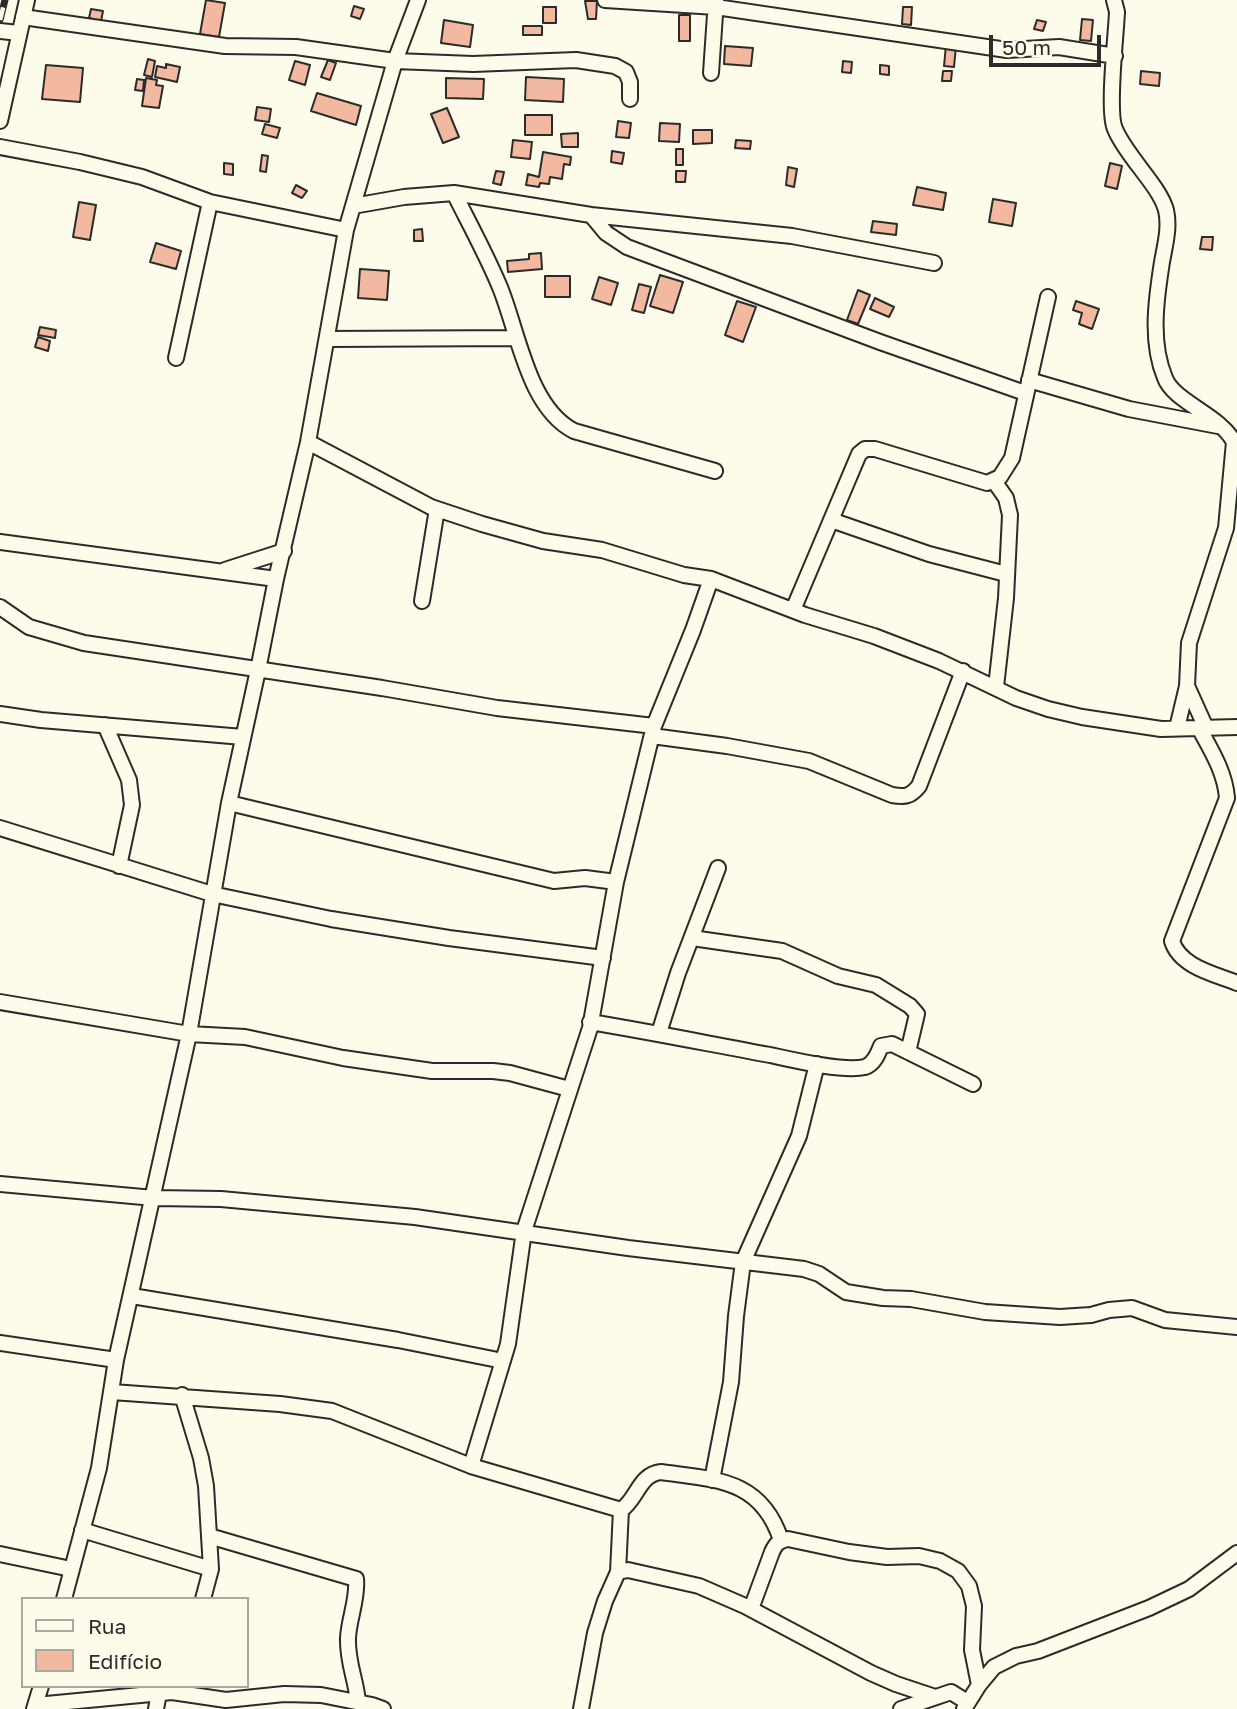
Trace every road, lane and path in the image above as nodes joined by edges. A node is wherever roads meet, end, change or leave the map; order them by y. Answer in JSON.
{"nodes":[{"id":1,"x":27,"y":0,"type":"edge"},
{"id":2,"x":418,"y":0,"type":"edge"},
{"id":3,"x":605,"y":0,"type":"edge"},
{"id":4,"x":1114,"y":0,"type":"edge"},
{"id":5,"x":716,"y":4,"type":"edge"},
{"id":6,"x":23,"y":17,"type":"junction"},
{"id":7,"x":0,"y":31,"type":"edge"},
{"id":8,"x":19,"y":33,"type":"junction"},
{"id":9,"x":1115,"y":56,"type":"junction"},
{"id":10,"x":395,"y":61,"type":"junction"},
{"id":11,"x":711,"y":73,"type":"dead end"},
{"id":12,"x":630,"y":100,"type":"dead end"},
{"id":13,"x":0,"y":121,"type":"edge"},
{"id":14,"x":0,"y":147,"type":"edge"},
{"id":15,"x":454,"y":193,"type":"junction"},
{"id":16,"x":210,"y":202,"type":"junction"},
{"id":17,"x":352,"y":206,"type":"junction"},
{"id":18,"x":591,"y":215,"type":"junction"},
{"id":19,"x":346,"y":230,"type":"junction"},
{"id":20,"x":934,"y":263,"type":"dead end"},
{"id":21,"x":1048,"y":298,"type":"dead end"},
{"id":22,"x":516,"y":338,"type":"junction"},
{"id":23,"x":327,"y":339,"type":"junction"},
{"id":24,"x":176,"y":358,"type":"dead end"},
{"id":25,"x":1027,"y":386,"type":"junction"},
{"id":26,"x":1223,"y":426,"type":"junction"},
{"id":27,"x":308,"y":442,"type":"junction"},
{"id":28,"x":715,"y":471,"type":"dead end"},
{"id":29,"x":994,"y":481,"type":"junction"},
{"id":30,"x":437,"y":509,"type":"junction"},
{"id":31,"x":831,"y":520,"type":"junction"},
{"id":32,"x":0,"y":542,"type":"edge"},
{"id":33,"x":284,"y":551,"type":"junction"},
{"id":34,"x":222,"y":572,"type":"junction"},
{"id":35,"x":1006,"y":574,"type":"junction"},
{"id":36,"x":276,"y":579,"type":"junction"},
{"id":37,"x":711,"y":579,"type":"junction"},
{"id":38,"x":422,"y":601,"type":"dead end"},
{"id":39,"x":0,"y":607,"type":"edge"},
{"id":40,"x":793,"y":610,"type":"junction"},
{"id":41,"x":258,"y":670,"type":"junction"},
{"id":42,"x":963,"y":671,"type":"junction"},
{"id":43,"x":1187,"y":686,"type":"junction"},
{"id":44,"x":996,"y":687,"type":"junction"},
{"id":45,"x":0,"y":714,"type":"edge"},
{"id":46,"x":105,"y":725,"type":"junction"},
{"id":47,"x":1237,"y":727,"type":"edge"},
{"id":48,"x":1177,"y":728,"type":"junction"},
{"id":49,"x":1203,"y":728,"type":"junction"},
{"id":50,"x":653,"y":731,"type":"junction"},
{"id":51,"x":243,"y":737,"type":"junction"},
{"id":52,"x":229,"y":803,"type":"junction"},
{"id":53,"x":0,"y":828,"type":"edge"},
{"id":54,"x":119,"y":866,"type":"junction"},
{"id":55,"x":718,"y":868,"type":"dead end"},
{"id":56,"x":616,"y":882,"type":"junction"},
{"id":57,"x":212,"y":894,"type":"junction"},
{"id":58,"x":692,"y":938,"type":"junction"},
{"id":59,"x":603,"y":958,"type":"junction"},
{"id":60,"x":1237,"y":983,"type":"edge"},
{"id":61,"x":0,"y":1002,"type":"edge"},
{"id":62,"x":590,"y":1022,"type":"junction"},
{"id":63,"x":659,"y":1033,"type":"junction"},
{"id":64,"x":189,"y":1034,"type":"junction"},
{"id":65,"x":908,"y":1052,"type":"junction"},
{"id":66,"x":817,"y":1064,"type":"junction"},
{"id":67,"x":973,"y":1084,"type":"dead end"},
{"id":68,"x":569,"y":1089,"type":"junction"},
{"id":69,"x":0,"y":1184,"type":"edge"},
{"id":70,"x":154,"y":1198,"type":"junction"},
{"id":71,"x":524,"y":1231,"type":"junction"},
{"id":72,"x":743,"y":1262,"type":"junction"},
{"id":73,"x":131,"y":1296,"type":"junction"},
{"id":74,"x":1237,"y":1327,"type":"edge"},
{"id":75,"x":0,"y":1343,"type":"edge"},
{"id":76,"x":116,"y":1360,"type":"junction"},
{"id":77,"x":503,"y":1361,"type":"junction"},
{"id":78,"x":112,"y":1392,"type":"junction"},
{"id":79,"x":182,"y":1395,"type":"junction"},
{"id":80,"x":471,"y":1466,"type":"junction"},
{"id":81,"x":712,"y":1480,"type":"junction"},
{"id":82,"x":621,"y":1510,"type":"junction"},
{"id":83,"x":82,"y":1530,"type":"junction"},
{"id":84,"x":209,"y":1536,"type":"junction"},
{"id":85,"x":781,"y":1540,"type":"junction"},
{"id":86,"x":1237,"y":1553,"type":"edge"},
{"id":87,"x":0,"y":1554,"type":"edge"},
{"id":88,"x":71,"y":1569,"type":"junction"},
{"id":89,"x":211,"y":1569,"type":"junction"},
{"id":90,"x":618,"y":1572,"type":"junction"},
{"id":91,"x":64,"y":1597,"type":"edge"},
{"id":92,"x":204,"y":1597,"type":"edge"},
{"id":93,"x":751,"y":1609,"type":"junction"},
{"id":94,"x":979,"y":1685,"type":"junction"},
{"id":95,"x":40,"y":1688,"type":"edge"},
{"id":96,"x":168,"y":1690,"type":"edge"},
{"id":97,"x":935,"y":1696,"type":"junction"},
{"id":98,"x":358,"y":1703,"type":"junction"},
{"id":99,"x":965,"y":1706,"type":"edge"},
{"id":100,"x":35,"y":1707,"type":"edge"},
{"id":101,"x":156,"y":1709,"type":"edge"},
{"id":102,"x":383,"y":1709,"type":"edge"},
{"id":103,"x":581,"y":1709,"type":"edge"},
{"id":104,"x":901,"y":1709,"type":"edge"}],
"edges":[{"from":1,"to":6,"type":"street"},
{"from":2,"to":10,"type":"street"},
{"from":3,"to":5,"type":"street"},
{"from":4,"to":9,"type":"street"},
{"from":5,"to":9,"type":"street"},
{"from":5,"to":11,"type":"street"},
{"from":6,"to":8,"type":"street"},
{"from":6,"to":10,"type":"street"},
{"from":7,"to":8,"type":"street"},
{"from":8,"to":13,"type":"street"},
{"from":9,"to":26,"type":"street"},
{"from":10,"to":12,"type":"street"},
{"from":10,"to":17,"type":"street"},
{"from":14,"to":16,"type":"street"},
{"from":15,"to":17,"type":"street"},
{"from":15,"to":18,"type":"street"},
{"from":15,"to":22,"type":"street"},
{"from":16,"to":19,"type":"street"},
{"from":16,"to":24,"type":"street"},
{"from":17,"to":19,"type":"street"},
{"from":18,"to":20,"type":"street"},
{"from":18,"to":25,"type":"street"},
{"from":19,"to":23,"type":"street"},
{"from":21,"to":25,"type":"street"},
{"from":22,"to":23,"type":"street"},
{"from":22,"to":28,"type":"street"},
{"from":23,"to":27,"type":"street"},
{"from":25,"to":26,"type":"street"},
{"from":25,"to":29,"type":"street"},
{"from":26,"to":43,"type":"street"},
{"from":27,"to":30,"type":"street"},
{"from":27,"to":33,"type":"street"},
{"from":29,"to":31,"type":"street"},
{"from":29,"to":35,"type":"street"},
{"from":30,"to":37,"type":"street"},
{"from":30,"to":38,"type":"street"},
{"from":31,"to":35,"type":"street"},
{"from":31,"to":40,"type":"street"},
{"from":32,"to":34,"type":"street"},
{"from":33,"to":34,"type":"street"},
{"from":33,"to":36,"type":"street"},
{"from":34,"to":36,"type":"street"},
{"from":35,"to":44,"type":"street"},
{"from":36,"to":41,"type":"street"},
{"from":37,"to":40,"type":"street"},
{"from":37,"to":50,"type":"street"},
{"from":39,"to":41,"type":"street"},
{"from":40,"to":42,"type":"street"},
{"from":41,"to":50,"type":"street"},
{"from":41,"to":51,"type":"street"},
{"from":42,"to":44,"type":"street"},
{"from":42,"to":50,"type":"street"},
{"from":43,"to":48,"type":"street"},
{"from":43,"to":49,"type":"street"},
{"from":44,"to":48,"type":"street"},
{"from":45,"to":46,"type":"street"},
{"from":46,"to":51,"type":"street"},
{"from":46,"to":54,"type":"street"},
{"from":47,"to":49,"type":"street"},
{"from":48,"to":49,"type":"street"},
{"from":49,"to":60,"type":"street"},
{"from":50,"to":56,"type":"street"},
{"from":51,"to":52,"type":"street"},
{"from":52,"to":56,"type":"street"},
{"from":52,"to":57,"type":"street"},
{"from":53,"to":54,"type":"street"},
{"from":54,"to":57,"type":"street"},
{"from":55,"to":58,"type":"street"},
{"from":56,"to":59,"type":"street"},
{"from":57,"to":59,"type":"street"},
{"from":57,"to":64,"type":"street"},
{"from":58,"to":63,"type":"street"},
{"from":58,"to":65,"type":"street"},
{"from":59,"to":62,"type":"street"},
{"from":61,"to":64,"type":"street"},
{"from":62,"to":63,"type":"street"},
{"from":62,"to":68,"type":"street"},
{"from":63,"to":66,"type":"street"},
{"from":64,"to":68,"type":"street"},
{"from":64,"to":70,"type":"street"},
{"from":65,"to":66,"type":"street"},
{"from":65,"to":67,"type":"street"},
{"from":66,"to":72,"type":"street"},
{"from":68,"to":71,"type":"street"},
{"from":69,"to":70,"type":"street"},
{"from":70,"to":71,"type":"street"},
{"from":70,"to":73,"type":"street"},
{"from":71,"to":72,"type":"street"},
{"from":71,"to":77,"type":"street"},
{"from":72,"to":74,"type":"street"},
{"from":72,"to":81,"type":"street"},
{"from":73,"to":76,"type":"street"},
{"from":73,"to":77,"type":"street"},
{"from":75,"to":76,"type":"street"},
{"from":76,"to":78,"type":"street"},
{"from":77,"to":80,"type":"street"},
{"from":78,"to":79,"type":"street"},
{"from":78,"to":83,"type":"street"},
{"from":79,"to":80,"type":"street"},
{"from":79,"to":84,"type":"street"},
{"from":80,"to":82,"type":"street"},
{"from":81,"to":82,"type":"street"},
{"from":81,"to":85,"type":"street"},
{"from":82,"to":90,"type":"street"},
{"from":83,"to":88,"type":"street"},
{"from":83,"to":89,"type":"street"},
{"from":84,"to":89,"type":"street"},
{"from":84,"to":98,"type":"street"},
{"from":85,"to":93,"type":"street"},
{"from":85,"to":94,"type":"street"},
{"from":86,"to":94,"type":"street"},
{"from":87,"to":88,"type":"street"},
{"from":88,"to":91,"type":"street"},
{"from":89,"to":92,"type":"street"},
{"from":90,"to":93,"type":"street"},
{"from":90,"to":103,"type":"street"},
{"from":93,"to":97,"type":"street"},
{"from":94,"to":99,"type":"street"},
{"from":95,"to":100,"type":"street"},
{"from":96,"to":98,"type":"street"},
{"from":96,"to":100,"type":"street"},
{"from":96,"to":101,"type":"street"},
{"from":97,"to":99,"type":"street"},
{"from":97,"to":104,"type":"street"},
{"from":98,"to":102,"type":"street"}]}
